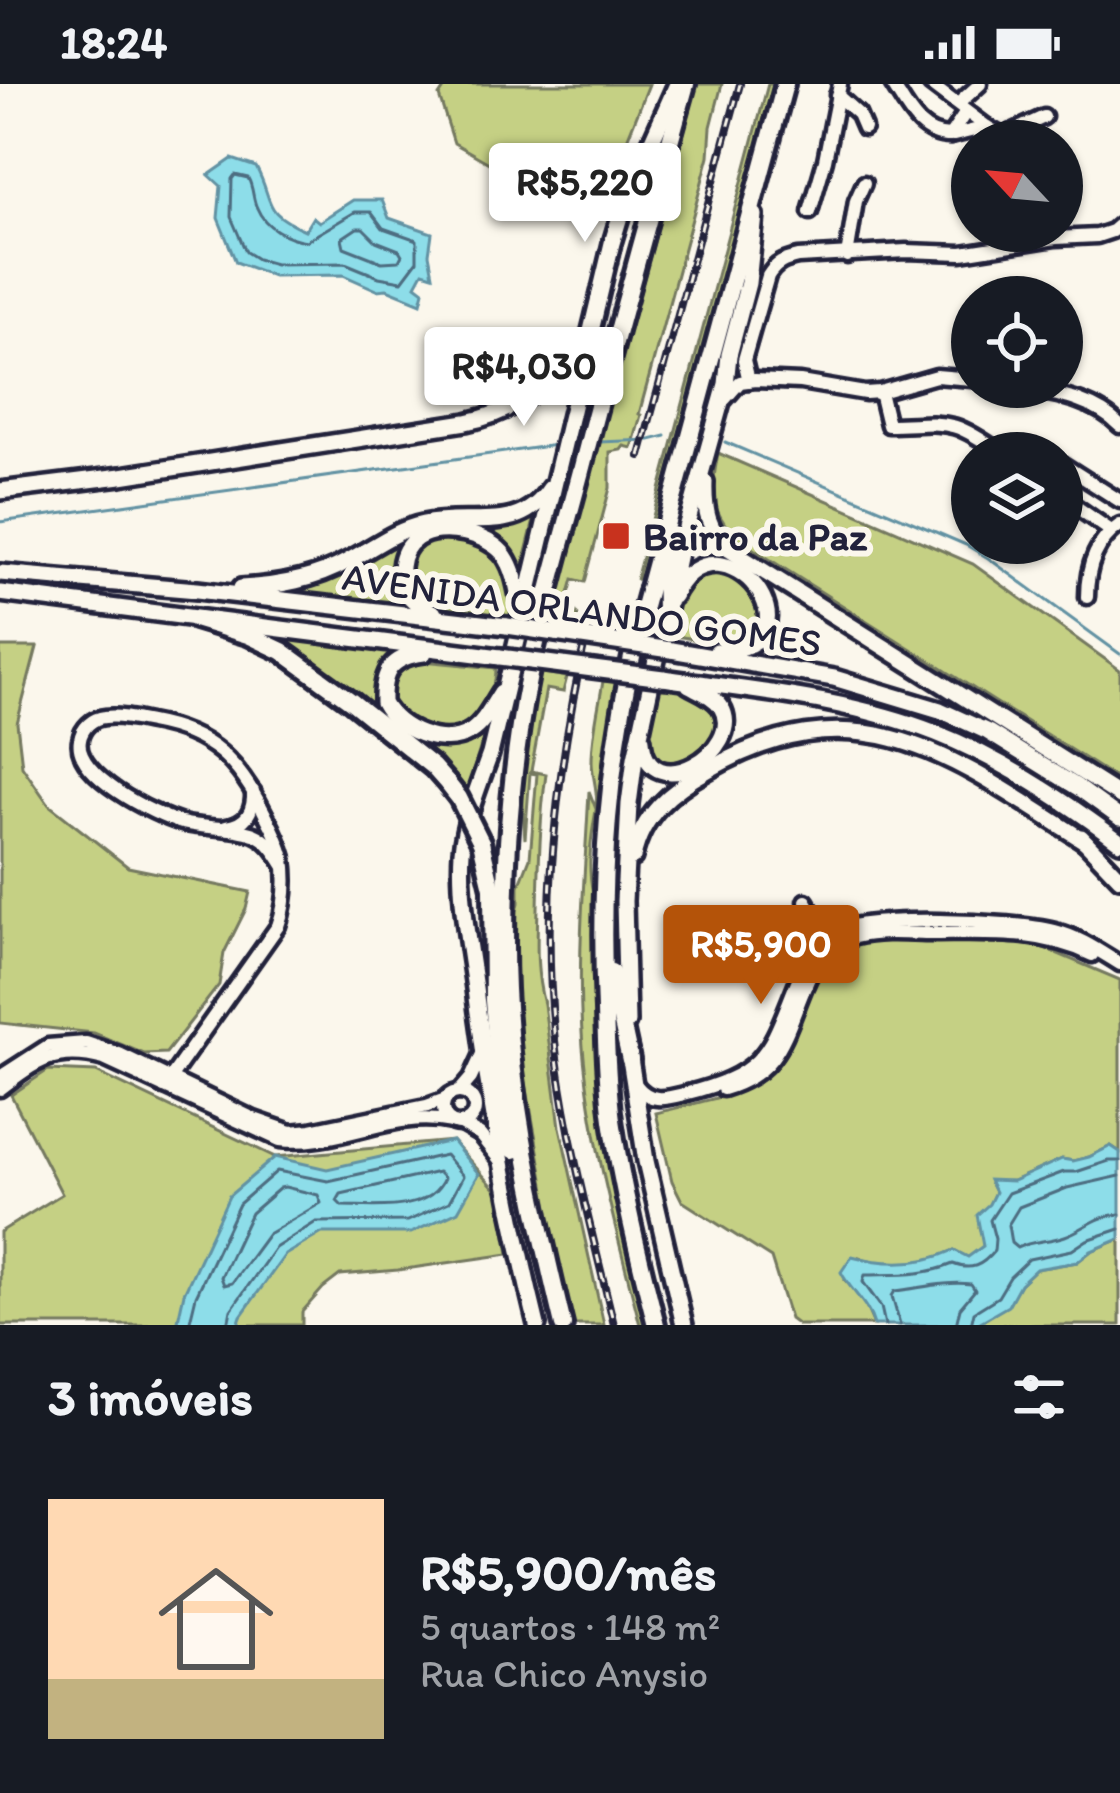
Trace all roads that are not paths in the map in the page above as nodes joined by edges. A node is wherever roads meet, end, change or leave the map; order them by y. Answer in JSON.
{"nodes":[{"id":1,"x":677,"y":84,"type":"edge"},
{"id":2,"x":686,"y":84,"type":"edge"},
{"id":3,"x":785,"y":84,"type":"edge"},
{"id":4,"x":892,"y":84,"type":"edge"},
{"id":5,"x":929,"y":84,"type":"edge"},
{"id":6,"x":980,"y":84,"type":"edge"},
{"id":7,"x":839,"y":89,"type":"edge"},
{"id":8,"x":962,"y":108,"type":"junction"},
{"id":9,"x":1044,"y":117,"type":"dead end"},
{"id":10,"x":978,"y":120,"type":"edge"},
{"id":11,"x":1039,"y":120,"type":"edge"},
{"id":12,"x":864,"y":128,"type":"dead end"},
{"id":13,"x":950,"y":136,"type":"joint"},
{"id":14,"x":864,"y":183,"type":"dead end"},
{"id":15,"x":758,"y":185,"type":"junction"},
{"id":16,"x":810,"y":212,"type":"dead end"},
{"id":17,"x":1120,"y":224,"type":"edge"},
{"id":18,"x":847,"y":256,"type":"junction"},
{"id":19,"x":582,"y":374,"type":"junction"},
{"id":20,"x":951,"y":377,"type":"edge"},
{"id":21,"x":739,"y":378,"type":"junction"},
{"id":22,"x":880,"y":392,"type":"junction"},
{"id":23,"x":1083,"y":404,"type":"edge"},
{"id":24,"x":1120,"y":426,"type":"edge"},
{"id":25,"x":971,"y":432,"type":"edge"},
{"id":26,"x":708,"y":450,"type":"junction"},
{"id":27,"x":558,"y":473,"type":"junction"},
{"id":28,"x":1083,"y":475,"type":"edge"},
{"id":29,"x":0,"y":491,"type":"edge"},
{"id":30,"x":1120,"y":501,"type":"edge"},
{"id":31,"x":1083,"y":509,"type":"edge"},
{"id":32,"x":1115,"y":528,"type":"edge"},
{"id":33,"x":664,"y":533,"type":"junction"},
{"id":34,"x":0,"y":573,"type":"edge"},
{"id":35,"x":197,"y":590,"type":"junction"},
{"id":36,"x":0,"y":593,"type":"edge"},
{"id":37,"x":1088,"y":597,"type":"dead end"},
{"id":38,"x":664,"y":614,"type":"junction"},
{"id":39,"x":524,"y":616,"type":"junction"},
{"id":40,"x":195,"y":619,"type":"junction"},
{"id":41,"x":460,"y":621,"type":"junction"},
{"id":42,"x":678,"y":651,"type":"junction"},
{"id":43,"x":460,"y":652,"type":"junction"},
{"id":44,"x":508,"y":680,"type":"junction"},
{"id":45,"x":681,"y":681,"type":"junction"},
{"id":46,"x":641,"y":724,"type":"junction"},
{"id":47,"x":1004,"y":765,"type":"junction"},
{"id":48,"x":253,"y":790,"type":"junction"},
{"id":49,"x":1120,"y":796,"type":"edge"},
{"id":50,"x":1120,"y":818,"type":"edge"},
{"id":51,"x":214,"y":829,"type":"junction"},
{"id":52,"x":1086,"y":842,"type":"junction"},
{"id":53,"x":1120,"y":842,"type":"edge"},
{"id":54,"x":285,"y":867,"type":"junction"},
{"id":55,"x":1120,"y":878,"type":"edge"},
{"id":56,"x":624,"y":901,"type":"junction"},
{"id":57,"x":806,"y":901,"type":"dead end"},
{"id":58,"x":601,"y":924,"type":"junction"},
{"id":59,"x":829,"y":942,"type":"junction"},
{"id":60,"x":1120,"y":967,"type":"edge"},
{"id":61,"x":483,"y":1053,"type":"junction"},
{"id":62,"x":630,"y":1060,"type":"junction"},
{"id":63,"x":0,"y":1077,"type":"edge"},
{"id":64,"x":633,"y":1081,"type":"junction"},
{"id":65,"x":167,"y":1082,"type":"junction"},
{"id":66,"x":0,"y":1089,"type":"edge"},
{"id":67,"x":452,"y":1096,"type":"junction"},
{"id":68,"x":456,"y":1123,"type":"junction"},
{"id":69,"x":640,"y":1126,"type":"junction"},
{"id":70,"x":506,"y":1175,"type":"junction"},
{"id":71,"x":545,"y":1250,"type":"junction"},
{"id":72,"x":533,"y":1325,"type":"edge"},
{"id":73,"x":563,"y":1325,"type":"edge"},
{"id":74,"x":656,"y":1325,"type":"edge"},
{"id":75,"x":684,"y":1325,"type":"edge"}],
"edges":[{"from":1,"to":19,"type":"main road"},
{"from":2,"to":71,"type":"highway"},
{"from":3,"to":15,"type":"highway"},
{"from":4,"to":13,"type":"street"},
{"from":5,"to":8,"type":"street"},
{"from":6,"to":8,"type":"street"},
{"from":7,"to":12,"type":"street"},
{"from":7,"to":16,"type":"street"},
{"from":8,"to":10,"type":"street"},
{"from":8,"to":13,"type":"street"},
{"from":9,"to":11,"type":"street"},
{"from":14,"to":18,"type":"street"},
{"from":15,"to":21,"type":"main road"},
{"from":15,"to":33,"type":"highway"},
{"from":17,"to":18,"type":"street"},
{"from":18,"to":21,"type":"street"},
{"from":19,"to":27,"type":"main road"},
{"from":19,"to":29,"type":"main road"},
{"from":20,"to":22,"type":"street"},
{"from":21,"to":22,"type":"street"},
{"from":21,"to":26,"type":"main road"},
{"from":22,"to":25,"type":"street"},
{"from":23,"to":24,"type":"street"},
{"from":26,"to":38,"type":"main road"},
{"from":26,"to":49,"type":"main road"},
{"from":27,"to":35,"type":"main road"},
{"from":27,"to":39,"type":"main road"},
{"from":28,"to":30,"type":"street"},
{"from":31,"to":32,"type":"street"},
{"from":32,"to":37,"type":"street"},
{"from":33,"to":38,"type":"highway"},
{"from":33,"to":58,"type":"highway"},
{"from":34,"to":35,"type":"main road","name":"AVENIDA ORLANDO GOMES"},
{"from":35,"to":41,"type":"main road","name":"AVENIDA ORLANDO GOMES"},
{"from":36,"to":40,"type":"main road","name":"AVENIDA ORLANDO GOMES"},
{"from":38,"to":42,"type":"main road"},
{"from":38,"to":46,"type":"main road"},
{"from":39,"to":41,"type":"main road"},
{"from":39,"to":44,"type":"main road"},
{"from":40,"to":43,"type":"main road","name":"AVENIDA ORLANDO GOMES"},
{"from":40,"to":71,"type":"highway","bridge":true},
{"from":41,"to":42,"type":"main road","name":"AVENIDA ORLANDO GOMES","bridge":true},
{"from":42,"to":50,"type":"main road","name":"AVENIDA ORLANDO GOMES"},
{"from":43,"to":44,"type":"main road"},
{"from":43,"to":45,"type":"main road","name":"AVENIDA ORLANDO GOMES","bridge":true},
{"from":44,"to":61,"type":"main road"},
{"from":45,"to":46,"type":"main road"},
{"from":45,"to":47,"type":"main road","name":"AVENIDA ORLANDO GOMES"},
{"from":46,"to":56,"type":"main road"},
{"from":47,"to":52,"type":"main road"},
{"from":47,"to":53,"type":"main road","name":"AVENIDA ORLANDO GOMES"},
{"from":48,"to":51,"type":"street"},
{"from":48,"to":51,"type":"street"},
{"from":48,"to":54,"type":"street"},
{"from":51,"to":54,"type":"street"},
{"from":52,"to":55,"type":"main road"},
{"from":52,"to":56,"type":"main road"},
{"from":54,"to":65,"type":"street"},
{"from":56,"to":62,"type":"main road"},
{"from":57,"to":59,"type":"street"},
{"from":58,"to":62,"type":"highway"},
{"from":58,"to":74,"type":"highway"},
{"from":59,"to":60,"type":"street"},
{"from":59,"to":64,"type":"street"},
{"from":59,"to":69,"type":"street"},
{"from":61,"to":67,"type":"street"},
{"from":61,"to":70,"type":"main road"},
{"from":62,"to":64,"type":"main road"},
{"from":63,"to":65,"type":"street"},
{"from":64,"to":69,"type":"main road"},
{"from":65,"to":66,"type":"street"},
{"from":65,"to":67,"type":"street"},
{"from":65,"to":68,"type":"street"},
{"from":67,"to":68,"type":"street"},
{"from":67,"to":68,"type":"street"},
{"from":68,"to":70,"type":"street"},
{"from":69,"to":75,"type":"main road"},
{"from":70,"to":72,"type":"main road"},
{"from":71,"to":73,"type":"highway"}]}
